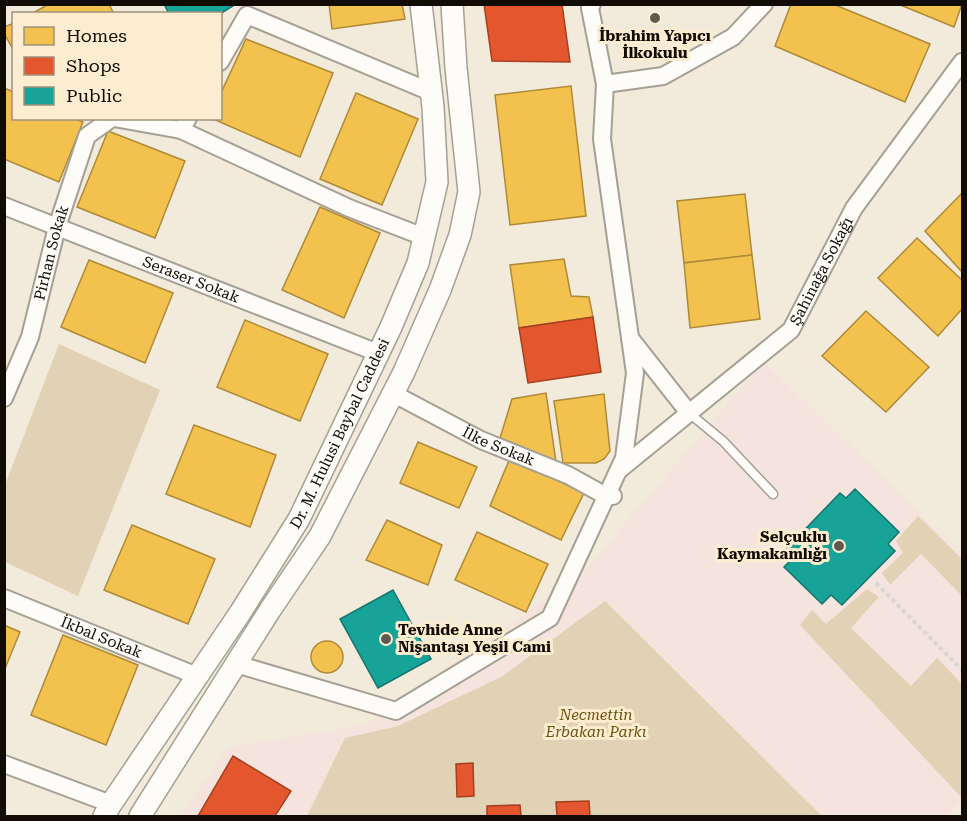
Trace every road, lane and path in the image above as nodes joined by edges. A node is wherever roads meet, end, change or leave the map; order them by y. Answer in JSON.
{"nodes":[{"id":1,"x":421,"y":4,"type":"edge"},
{"id":2,"x":452,"y":4,"type":"edge"},
{"id":3,"x":592,"y":4,"type":"edge"},
{"id":4,"x":764,"y":4,"type":"edge"},
{"id":5,"x":222,"y":59,"type":"edge"},
{"id":6,"x":963,"y":62,"type":"edge"},
{"id":7,"x":605,"y":84,"type":"junction"},
{"id":8,"x":431,"y":92,"type":"junction"},
{"id":9,"x":110,"y":120,"type":"edge"},
{"id":10,"x":137,"y":120,"type":"edge"},
{"id":11,"x":185,"y":124,"type":"edge"},
{"id":12,"x":4,"y":206,"type":"edge"},
{"id":13,"x":57,"y":227,"type":"junction"},
{"id":14,"x":424,"y":237,"type":"junction"},
{"id":15,"x":630,"y":338,"type":"junction"},
{"id":16,"x":378,"y":353,"type":"junction"},
{"id":17,"x":394,"y":394,"type":"junction"},
{"id":18,"x":4,"y":398,"type":"edge"},
{"id":19,"x":689,"y":413,"type":"junction"},
{"id":20,"x":618,"y":471,"type":"junction"},
{"id":21,"x":773,"y":494,"type":"dead end"},
{"id":22,"x":610,"y":496,"type":"junction"},
{"id":23,"x":876,"y":583,"type":"dead end"},
{"id":24,"x":4,"y":598,"type":"edge"},
{"id":25,"x":236,"y":664,"type":"junction"},
{"id":26,"x":963,"y":670,"type":"edge"},
{"id":27,"x":197,"y":676,"type":"junction"},
{"id":28,"x":4,"y":764,"type":"edge"},
{"id":29,"x":108,"y":810,"type":"edge"},
{"id":30,"x":140,"y":816,"type":"edge"}],
"edges":[{"from":1,"to":8,"type":"street","name":"Dr. M. Hulusi Baybal Caddesi"},
{"from":2,"to":17,"type":"street","name":"Dr. M. Hulusi Baybal Caddesi"},
{"from":3,"to":7,"type":"street"},
{"from":4,"to":7,"type":"street"},
{"from":5,"to":8,"type":"street"},
{"from":6,"to":19,"type":"street","name":"Şahinağa Sokağı"},
{"from":7,"to":15,"type":"street"},
{"from":8,"to":14,"type":"street","name":"Dr. M. Hulusi Baybal Caddesi"},
{"from":9,"to":13,"type":"street","name":"Pirhan Sokak"},
{"from":10,"to":11,"type":"street","name":"Pirhan Sokak"},
{"from":11,"to":14,"type":"street","name":"Pirhan Sokak"},
{"from":12,"to":13,"type":"street","name":"Seraser Sokak"},
{"from":13,"to":16,"type":"street","name":"Seraser Sokak"},
{"from":13,"to":18,"type":"street","name":"Pirhan Sokak"},
{"from":14,"to":16,"type":"street","name":"Dr. M. Hulusi Baybal Caddesi"},
{"from":15,"to":19,"type":"street"},
{"from":15,"to":20,"type":"street"},
{"from":16,"to":27,"type":"street","name":"Dr. M. Hulusi Baybal Caddesi"},
{"from":17,"to":22,"type":"street","name":"İlke Sokak"},
{"from":17,"to":25,"type":"street","name":"Dr. M. Hulusi Baybal Caddesi"},
{"from":19,"to":20,"type":"street","name":"Şahinağa Sokağı"},
{"from":19,"to":21,"type":"lane"},
{"from":20,"to":22,"type":"street"},
{"from":22,"to":25,"type":"street"},
{"from":23,"to":26,"type":"path"},
{"from":24,"to":27,"type":"street","name":"İkbal Sokak"},
{"from":25,"to":30,"type":"street","name":"Dr. M. Hulusi Baybal Caddesi"},
{"from":27,"to":29,"type":"street","name":"Dr. M. Hulusi Baybal Caddesi"},
{"from":28,"to":29,"type":"street"}]}
